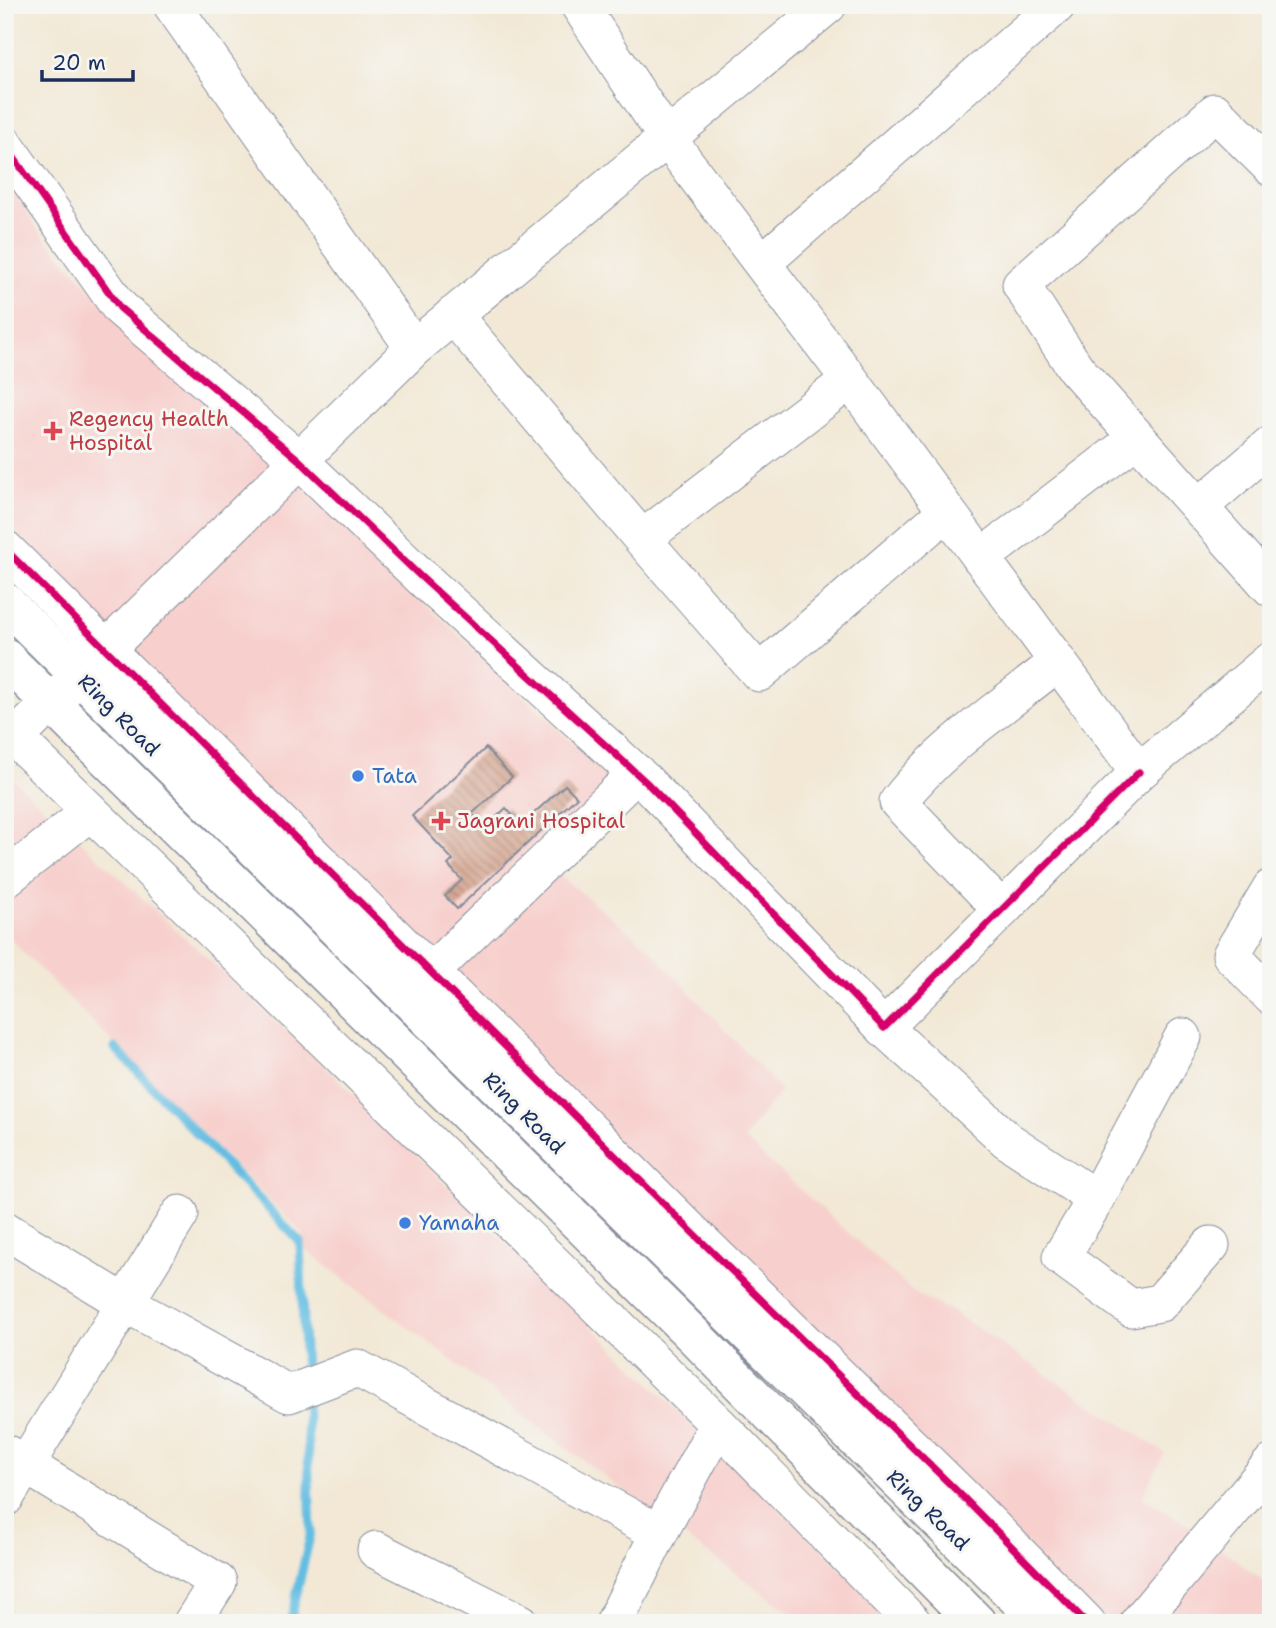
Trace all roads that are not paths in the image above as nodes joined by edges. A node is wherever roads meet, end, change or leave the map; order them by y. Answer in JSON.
{"nodes":[{"id":1,"x":172,"y":5,"type":"edge"},
{"id":2,"x":579,"y":5,"type":"edge"},
{"id":3,"x":828,"y":5,"type":"edge"},
{"id":4,"x":1057,"y":5,"type":"edge"},
{"id":5,"x":667,"y":138,"type":"junction"},
{"id":6,"x":5,"y":145,"type":"edge"},
{"id":7,"x":1271,"y":167,"type":"edge"},
{"id":8,"x":762,"y":263,"type":"junction"},
{"id":9,"x":453,"y":315,"type":"junction"},
{"id":10,"x":414,"y":348,"type":"junction"},
{"id":11,"x":850,"y":380,"type":"junction"},
{"id":12,"x":1137,"y":438,"type":"junction"},
{"id":13,"x":1271,"y":445,"type":"edge"},
{"id":14,"x":299,"y":460,"type":"junction"},
{"id":15,"x":1199,"y":507,"type":"junction"},
{"id":16,"x":946,"y":512,"type":"junction"},
{"id":17,"x":642,"y":539,"type":"junction"},
{"id":18,"x":5,"y":549,"type":"edge"},
{"id":19,"x":981,"y":558,"type":"junction"},
{"id":20,"x":1271,"y":588,"type":"edge"},
{"id":21,"x":5,"y":602,"type":"edge"},
{"id":22,"x":106,"y":649,"type":"junction"},
{"id":23,"x":5,"y":658,"type":"edge"},
{"id":24,"x":1271,"y":660,"type":"edge"},
{"id":25,"x":1058,"y":662,"type":"junction"},
{"id":26,"x":79,"y":676,"type":"junction"},
{"id":27,"x":50,"y":703,"type":"junction"},
{"id":28,"x":10,"y":733,"type":"edge"},
{"id":29,"x":1139,"y":772,"type":"junction"},
{"id":30,"x":636,"y":773,"type":"junction"},
{"id":31,"x":90,"y":811,"type":"junction"},
{"id":32,"x":5,"y":879,"type":"edge"},
{"id":33,"x":1271,"y":888,"type":"edge"},
{"id":34,"x":1002,"y":909,"type":"junction"},
{"id":35,"x":431,"y":972,"type":"junction"},
{"id":36,"x":1271,"y":996,"type":"edge"},
{"id":37,"x":884,"y":1028,"type":"junction"},
{"id":38,"x":1183,"y":1037,"type":"dead end"},
{"id":39,"x":1096,"y":1199,"type":"junction"},
{"id":40,"x":180,"y":1214,"type":"dead end"},
{"id":41,"x":5,"y":1230,"type":"edge"},
{"id":42,"x":1212,"y":1245,"type":"dead end"},
{"id":43,"x":125,"y":1303,"type":"junction"},
{"id":44,"x":718,"y":1424,"type":"junction"},
{"id":45,"x":16,"y":1459,"type":"edge"},
{"id":46,"x":1271,"y":1464,"type":"edge"},
{"id":47,"x":5,"y":1498,"type":"edge"},
{"id":48,"x":659,"y":1533,"type":"junction"},
{"id":49,"x":376,"y":1550,"type":"dead end"},
{"id":50,"x":192,"y":1623,"type":"edge"},
{"id":51,"x":520,"y":1623,"type":"edge"},
{"id":52,"x":614,"y":1623,"type":"edge"},
{"id":53,"x":913,"y":1623,"type":"edge"},
{"id":54,"x":977,"y":1623,"type":"edge"},
{"id":55,"x":1043,"y":1623,"type":"edge"},
{"id":56,"x":1087,"y":1623,"type":"edge"},
{"id":57,"x":1138,"y":1623,"type":"edge"}],
"edges":[{"from":1,"to":10,"type":"street"},
{"from":2,"to":5,"type":"street"},
{"from":3,"to":5,"type":"street"},
{"from":4,"to":8,"type":"street"},
{"from":5,"to":8,"type":"street"},
{"from":5,"to":9,"type":"street"},
{"from":6,"to":14,"type":"street"},
{"from":7,"to":12,"type":"street"},
{"from":8,"to":11,"type":"street"},
{"from":9,"to":10,"type":"street"},
{"from":9,"to":17,"type":"street"},
{"from":10,"to":14,"type":"street"},
{"from":11,"to":16,"type":"street"},
{"from":11,"to":17,"type":"street"},
{"from":12,"to":15,"type":"street"},
{"from":12,"to":19,"type":"street"},
{"from":13,"to":15,"type":"street"},
{"from":14,"to":22,"type":"street"},
{"from":14,"to":30,"type":"street"},
{"from":15,"to":20,"type":"street"},
{"from":16,"to":17,"type":"street"},
{"from":16,"to":19,"type":"street"},
{"from":18,"to":22,"type":"street"},
{"from":19,"to":25,"type":"street"},
{"from":21,"to":26,"type":"highway","name":"Ring Road"},
{"from":22,"to":26,"type":"street"},
{"from":22,"to":35,"type":"street"},
{"from":23,"to":27,"type":"highway","name":"Ring Road"},
{"from":24,"to":29,"type":"street"},
{"from":25,"to":29,"type":"street"},
{"from":25,"to":34,"type":"street"},
{"from":26,"to":27,"type":"street"},
{"from":26,"to":55,"type":"highway","name":"Ring Road"},
{"from":27,"to":28,"type":"street"},
{"from":27,"to":54,"type":"highway","name":"Ring Road"},
{"from":28,"to":31,"type":"street"},
{"from":29,"to":34,"type":"street"},
{"from":30,"to":35,"type":"street"},
{"from":30,"to":37,"type":"street"},
{"from":31,"to":32,"type":"street"},
{"from":31,"to":44,"type":"street"},
{"from":33,"to":36,"type":"street"},
{"from":34,"to":37,"type":"street"},
{"from":35,"to":56,"type":"street"},
{"from":37,"to":39,"type":"street"},
{"from":38,"to":39,"type":"street"},
{"from":39,"to":42,"type":"street"},
{"from":40,"to":43,"type":"street"},
{"from":41,"to":43,"type":"street"},
{"from":43,"to":45,"type":"street"},
{"from":43,"to":48,"type":"street"},
{"from":44,"to":48,"type":"street"},
{"from":44,"to":53,"type":"street"},
{"from":45,"to":47,"type":"street"},
{"from":45,"to":50,"type":"street"},
{"from":46,"to":57,"type":"street"},
{"from":48,"to":52,"type":"street"},
{"from":49,"to":51,"type":"street"}]}
